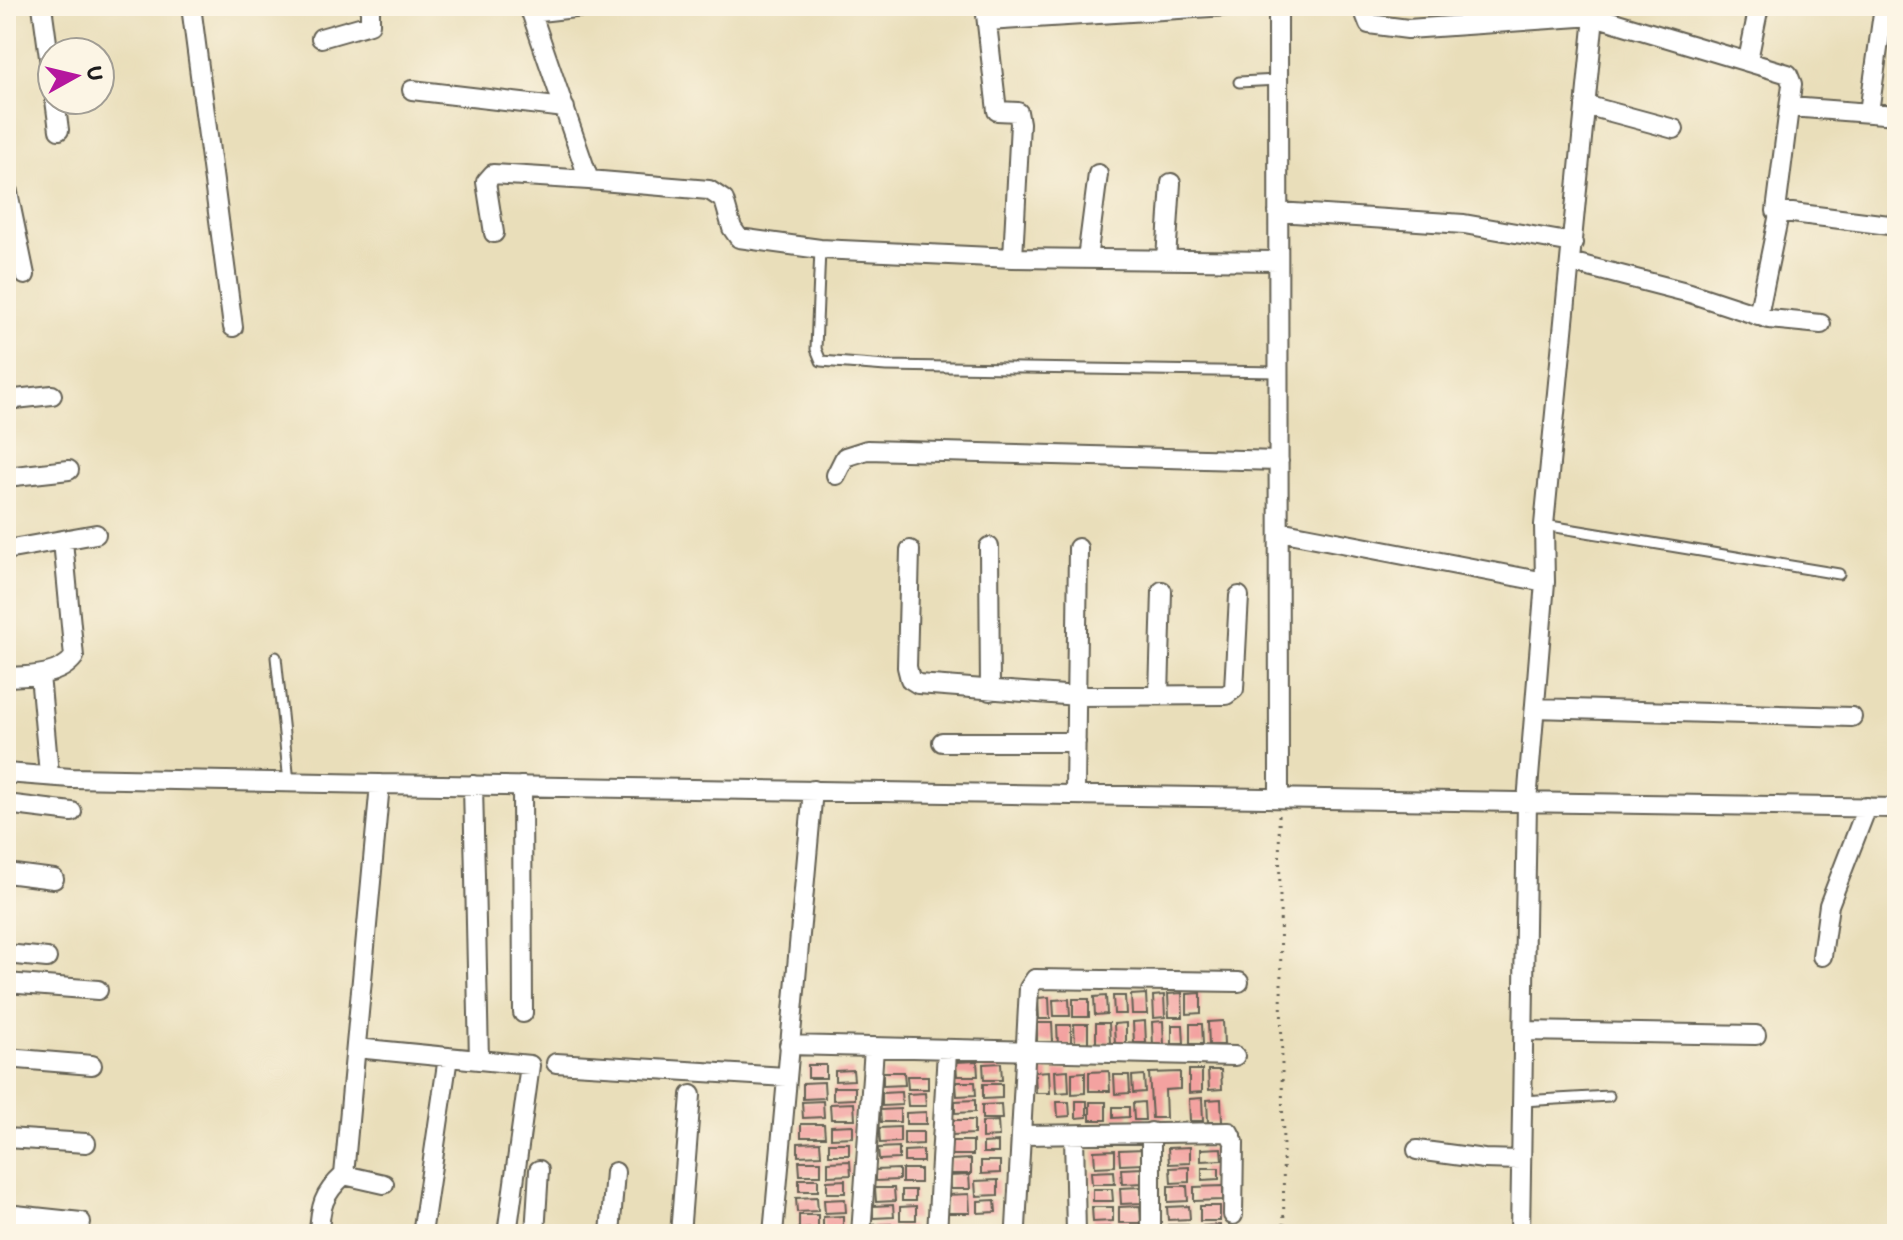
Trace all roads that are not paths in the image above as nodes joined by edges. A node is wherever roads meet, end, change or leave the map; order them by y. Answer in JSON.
{"nodes":[{"id":1,"x":42,"y":6,"type":"edge"},
{"id":2,"x":191,"y":6,"type":"edge"},
{"id":3,"x":370,"y":6,"type":"edge"},
{"id":4,"x":592,"y":6,"type":"edge"},
{"id":5,"x":1227,"y":6,"type":"edge"},
{"id":6,"x":1278,"y":6,"type":"edge"},
{"id":7,"x":1362,"y":6,"type":"edge"},
{"id":8,"x":1759,"y":6,"type":"edge"},
{"id":9,"x":1884,"y":6,"type":"edge"},
{"id":10,"x":530,"y":9,"type":"edge"},
{"id":11,"x":986,"y":14,"type":"edge"},
{"id":12,"x":1589,"y":14,"type":"edge"},
{"id":13,"x":46,"y":36,"type":"edge"},
{"id":14,"x":321,"y":38,"type":"dead end"},
{"id":15,"x":1748,"y":60,"type":"junction"},
{"id":16,"x":1274,"y":80,"type":"junction"},
{"id":17,"x":1239,"y":82,"type":"dead end"},
{"id":18,"x":412,"y":90,"type":"dead end"},
{"id":19,"x":1585,"y":105,"type":"junction"},
{"id":20,"x":1790,"y":107,"type":"junction"},
{"id":21,"x":565,"y":108,"type":"junction"},
{"id":22,"x":1869,"y":112,"type":"junction"},
{"id":23,"x":1897,"y":115,"type":"edge"},
{"id":24,"x":57,"y":116,"type":"edge"},
{"id":25,"x":1674,"y":129,"type":"dead end"},
{"id":26,"x":59,"y":130,"type":"dead end"},
{"id":27,"x":1098,"y":174,"type":"dead end"},
{"id":28,"x":589,"y":180,"type":"junction"},
{"id":29,"x":6,"y":183,"type":"edge"},
{"id":30,"x":1171,"y":183,"type":"dead end"},
{"id":31,"x":1278,"y":212,"type":"junction"},
{"id":32,"x":1779,"y":214,"type":"junction"},
{"id":33,"x":1897,"y":226,"type":"edge"},
{"id":34,"x":494,"y":233,"type":"dead end"},
{"id":35,"x":1566,"y":242,"type":"junction"},
{"id":36,"x":820,"y":249,"type":"junction"},
{"id":37,"x":1013,"y":258,"type":"junction"},
{"id":38,"x":1087,"y":259,"type":"junction"},
{"id":39,"x":1166,"y":259,"type":"junction"},
{"id":40,"x":1268,"y":261,"type":"junction"},
{"id":41,"x":1570,"y":262,"type":"junction"},
{"id":42,"x":25,"y":275,"type":"dead end"},
{"id":43,"x":1758,"y":316,"type":"junction"},
{"id":44,"x":1821,"y":324,"type":"dead end"},
{"id":45,"x":233,"y":327,"type":"dead end"},
{"id":46,"x":1275,"y":373,"type":"junction"},
{"id":47,"x":52,"y":395,"type":"dead end"},
{"id":48,"x":6,"y":400,"type":"edge"},
{"id":49,"x":1266,"y":460,"type":"junction"},
{"id":50,"x":69,"y":470,"type":"dead end"},
{"id":51,"x":836,"y":475,"type":"dead end"},
{"id":52,"x":6,"y":477,"type":"edge"},
{"id":53,"x":1544,"y":525,"type":"junction"},
{"id":54,"x":1279,"y":531,"type":"junction"},
{"id":55,"x":96,"y":534,"type":"dead end"},
{"id":56,"x":63,"y":541,"type":"junction"},
{"id":57,"x":989,"y":547,"type":"dead end"},
{"id":58,"x":1078,"y":548,"type":"dead end"},
{"id":59,"x":6,"y":550,"type":"edge"},
{"id":60,"x":910,"y":550,"type":"dead end"},
{"id":61,"x":1839,"y":574,"type":"dead end"},
{"id":62,"x":1535,"y":580,"type":"junction"},
{"id":63,"x":1162,"y":591,"type":"dead end"},
{"id":64,"x":1239,"y":596,"type":"dead end"},
{"id":65,"x":6,"y":657,"type":"edge"},
{"id":66,"x":276,"y":657,"type":"dead end"},
{"id":67,"x":40,"y":675,"type":"junction"},
{"id":68,"x":7,"y":677,"type":"edge"},
{"id":69,"x":990,"y":691,"type":"junction"},
{"id":70,"x":1159,"y":695,"type":"junction"},
{"id":71,"x":1078,"y":696,"type":"junction"},
{"id":72,"x":1535,"y":708,"type":"junction"},
{"id":73,"x":1852,"y":717,"type":"dead end"},
{"id":74,"x":942,"y":742,"type":"dead end"},
{"id":75,"x":1076,"y":742,"type":"junction"},
{"id":76,"x":6,"y":773,"type":"edge"},
{"id":77,"x":49,"y":774,"type":"junction"},
{"id":78,"x":289,"y":782,"type":"junction"},
{"id":79,"x":380,"y":784,"type":"junction"},
{"id":80,"x":473,"y":785,"type":"junction"},
{"id":81,"x":522,"y":786,"type":"junction"},
{"id":82,"x":813,"y":790,"type":"junction"},
{"id":83,"x":1075,"y":793,"type":"junction"},
{"id":84,"x":1266,"y":796,"type":"junction"},
{"id":85,"x":1516,"y":801,"type":"junction"},
{"id":86,"x":6,"y":804,"type":"edge"},
{"id":87,"x":1867,"y":807,"type":"junction"},
{"id":88,"x":1897,"y":808,"type":"edge"},
{"id":89,"x":72,"y":812,"type":"dead end"},
{"id":90,"x":6,"y":873,"type":"edge"},
{"id":91,"x":54,"y":879,"type":"dead end"},
{"id":92,"x":6,"y":954,"type":"edge"},
{"id":93,"x":1822,"y":956,"type":"dead end"},
{"id":94,"x":47,"y":958,"type":"dead end"},
{"id":95,"x":1239,"y":982,"type":"dead end"},
{"id":96,"x":6,"y":983,"type":"edge"},
{"id":97,"x":98,"y":990,"type":"dead end"},
{"id":98,"x":523,"y":1013,"type":"dead end"},
{"id":99,"x":1523,"y":1031,"type":"junction"},
{"id":100,"x":1756,"y":1035,"type":"dead end"},
{"id":101,"x":789,"y":1045,"type":"junction"},
{"id":102,"x":356,"y":1048,"type":"junction"},
{"id":103,"x":874,"y":1048,"type":"junction"},
{"id":104,"x":947,"y":1050,"type":"junction"},
{"id":105,"x":1028,"y":1053,"type":"junction"},
{"id":106,"x":1235,"y":1056,"type":"dead end"},
{"id":107,"x":448,"y":1057,"type":"junction"},
{"id":108,"x":6,"y":1058,"type":"edge"},
{"id":109,"x":479,"y":1060,"type":"junction"},
{"id":110,"x":556,"y":1063,"type":"dead end"},
{"id":111,"x":92,"y":1065,"type":"dead end"},
{"id":112,"x":786,"y":1077,"type":"junction"},
{"id":113,"x":691,"y":1095,"type":"dead end"},
{"id":114,"x":1609,"y":1096,"type":"dead end"},
{"id":115,"x":1522,"y":1101,"type":"junction"},
{"id":116,"x":1151,"y":1132,"type":"junction"},
{"id":117,"x":1023,"y":1135,"type":"junction"},
{"id":118,"x":1074,"y":1135,"type":"junction"},
{"id":119,"x":6,"y":1138,"type":"edge"},
{"id":120,"x":86,"y":1143,"type":"dead end"},
{"id":121,"x":1417,"y":1150,"type":"dead end"},
{"id":122,"x":1514,"y":1160,"type":"junction"},
{"id":123,"x":539,"y":1170,"type":"dead end"},
{"id":124,"x":615,"y":1172,"type":"dead end"},
{"id":125,"x":344,"y":1175,"type":"junction"},
{"id":126,"x":384,"y":1184,"type":"dead end"},
{"id":127,"x":6,"y":1214,"type":"edge"},
{"id":128,"x":1233,"y":1215,"type":"dead end"},
{"id":129,"x":81,"y":1222,"type":"dead end"},
{"id":130,"x":1016,"y":1227,"type":"dead end"},
{"id":131,"x":1151,"y":1231,"type":"dead end"},
{"id":132,"x":319,"y":1234,"type":"edge"},
{"id":133,"x":422,"y":1234,"type":"edge"},
{"id":134,"x":507,"y":1234,"type":"edge"},
{"id":135,"x":535,"y":1234,"type":"edge"},
{"id":136,"x":610,"y":1234,"type":"edge"},
{"id":137,"x":680,"y":1234,"type":"edge"},
{"id":138,"x":773,"y":1234,"type":"edge"},
{"id":139,"x":861,"y":1234,"type":"edge"},
{"id":140,"x":937,"y":1234,"type":"edge"},
{"id":141,"x":1076,"y":1234,"type":"edge"},
{"id":142,"x":1520,"y":1234,"type":"edge"}],
"edges":[{"from":1,"to":13,"type":"street"},
{"from":2,"to":45,"type":"street"},
{"from":3,"to":14,"type":"street"},
{"from":4,"to":10,"type":"street"},
{"from":5,"to":11,"type":"street"},
{"from":6,"to":16,"type":"street"},
{"from":7,"to":12,"type":"street"},
{"from":8,"to":15,"type":"street"},
{"from":9,"to":22,"type":"street"},
{"from":10,"to":21,"type":"street"},
{"from":11,"to":37,"type":"street"},
{"from":12,"to":15,"type":"street"},
{"from":12,"to":19,"type":"street"},
{"from":15,"to":20,"type":"street"},
{"from":16,"to":17,"type":"lane"},
{"from":16,"to":31,"type":"street"},
{"from":18,"to":21,"type":"street"},
{"from":19,"to":25,"type":"street"},
{"from":19,"to":35,"type":"street"},
{"from":20,"to":22,"type":"street"},
{"from":20,"to":32,"type":"street"},
{"from":21,"to":28,"type":"street"},
{"from":22,"to":23,"type":"street"},
{"from":24,"to":26,"type":"street"},
{"from":27,"to":38,"type":"street"},
{"from":28,"to":34,"type":"street"},
{"from":28,"to":36,"type":"street"},
{"from":29,"to":42,"type":"street"},
{"from":30,"to":39,"type":"street"},
{"from":31,"to":35,"type":"street"},
{"from":31,"to":40,"type":"street"},
{"from":32,"to":33,"type":"street"},
{"from":32,"to":43,"type":"street"},
{"from":35,"to":41,"type":"street"},
{"from":36,"to":37,"type":"street"},
{"from":36,"to":46,"type":"lane"},
{"from":37,"to":38,"type":"street"},
{"from":38,"to":39,"type":"street"},
{"from":39,"to":40,"type":"street"},
{"from":40,"to":46,"type":"street"},
{"from":41,"to":43,"type":"street"},
{"from":41,"to":53,"type":"street"},
{"from":43,"to":44,"type":"street"},
{"from":46,"to":49,"type":"street"},
{"from":47,"to":48,"type":"street"},
{"from":49,"to":51,"type":"street"},
{"from":49,"to":54,"type":"street"},
{"from":50,"to":52,"type":"street"},
{"from":53,"to":61,"type":"lane"},
{"from":53,"to":62,"type":"street"},
{"from":54,"to":62,"type":"street"},
{"from":54,"to":84,"type":"street"},
{"from":55,"to":56,"type":"street"},
{"from":56,"to":59,"type":"street"},
{"from":56,"to":67,"type":"street"},
{"from":57,"to":69,"type":"street"},
{"from":58,"to":71,"type":"street"},
{"from":60,"to":69,"type":"street"},
{"from":62,"to":72,"type":"street"},
{"from":63,"to":70,"type":"street"},
{"from":64,"to":70,"type":"street"},
{"from":65,"to":68,"type":"street"},
{"from":66,"to":78,"type":"lane"},
{"from":67,"to":68,"type":"street"},
{"from":67,"to":77,"type":"street"},
{"from":69,"to":71,"type":"street"},
{"from":70,"to":71,"type":"street"},
{"from":71,"to":75,"type":"street"},
{"from":72,"to":73,"type":"street"},
{"from":72,"to":85,"type":"street"},
{"from":74,"to":75,"type":"street"},
{"from":75,"to":83,"type":"street"},
{"from":76,"to":77,"type":"street"},
{"from":77,"to":78,"type":"street"},
{"from":78,"to":79,"type":"street"},
{"from":79,"to":80,"type":"street"},
{"from":79,"to":102,"type":"street"},
{"from":80,"to":81,"type":"street"},
{"from":80,"to":109,"type":"street"},
{"from":81,"to":82,"type":"street"},
{"from":81,"to":98,"type":"street"},
{"from":82,"to":83,"type":"street"},
{"from":82,"to":101,"type":"street"},
{"from":83,"to":84,"type":"street"},
{"from":84,"to":85,"type":"street"},
{"from":85,"to":87,"type":"street"},
{"from":85,"to":99,"type":"street"},
{"from":86,"to":89,"type":"street"},
{"from":87,"to":88,"type":"street"},
{"from":87,"to":93,"type":"street"},
{"from":90,"to":91,"type":"street"},
{"from":92,"to":94,"type":"street"},
{"from":95,"to":105,"type":"street"},
{"from":96,"to":97,"type":"street"},
{"from":99,"to":100,"type":"street"},
{"from":99,"to":115,"type":"street"},
{"from":101,"to":103,"type":"street"},
{"from":101,"to":112,"type":"street"},
{"from":102,"to":107,"type":"street"},
{"from":102,"to":125,"type":"street"},
{"from":103,"to":104,"type":"street"},
{"from":103,"to":139,"type":"street"},
{"from":104,"to":105,"type":"street"},
{"from":104,"to":140,"type":"street"},
{"from":105,"to":106,"type":"street"},
{"from":105,"to":117,"type":"street"},
{"from":107,"to":109,"type":"street"},
{"from":107,"to":133,"type":"street"},
{"from":108,"to":111,"type":"street"},
{"from":109,"to":134,"type":"street"},
{"from":110,"to":112,"type":"street"},
{"from":112,"to":138,"type":"street"},
{"from":113,"to":137,"type":"street"},
{"from":114,"to":115,"type":"lane"},
{"from":115,"to":122,"type":"street"},
{"from":116,"to":118,"type":"street"},
{"from":116,"to":128,"type":"street"},
{"from":116,"to":131,"type":"street"},
{"from":117,"to":118,"type":"street"},
{"from":117,"to":130,"type":"street"},
{"from":118,"to":141,"type":"street"},
{"from":119,"to":120,"type":"street"},
{"from":121,"to":122,"type":"street"},
{"from":122,"to":142,"type":"street"},
{"from":123,"to":135,"type":"street"},
{"from":124,"to":136,"type":"street"},
{"from":125,"to":126,"type":"street"},
{"from":125,"to":132,"type":"street"},
{"from":127,"to":129,"type":"street"}]}
